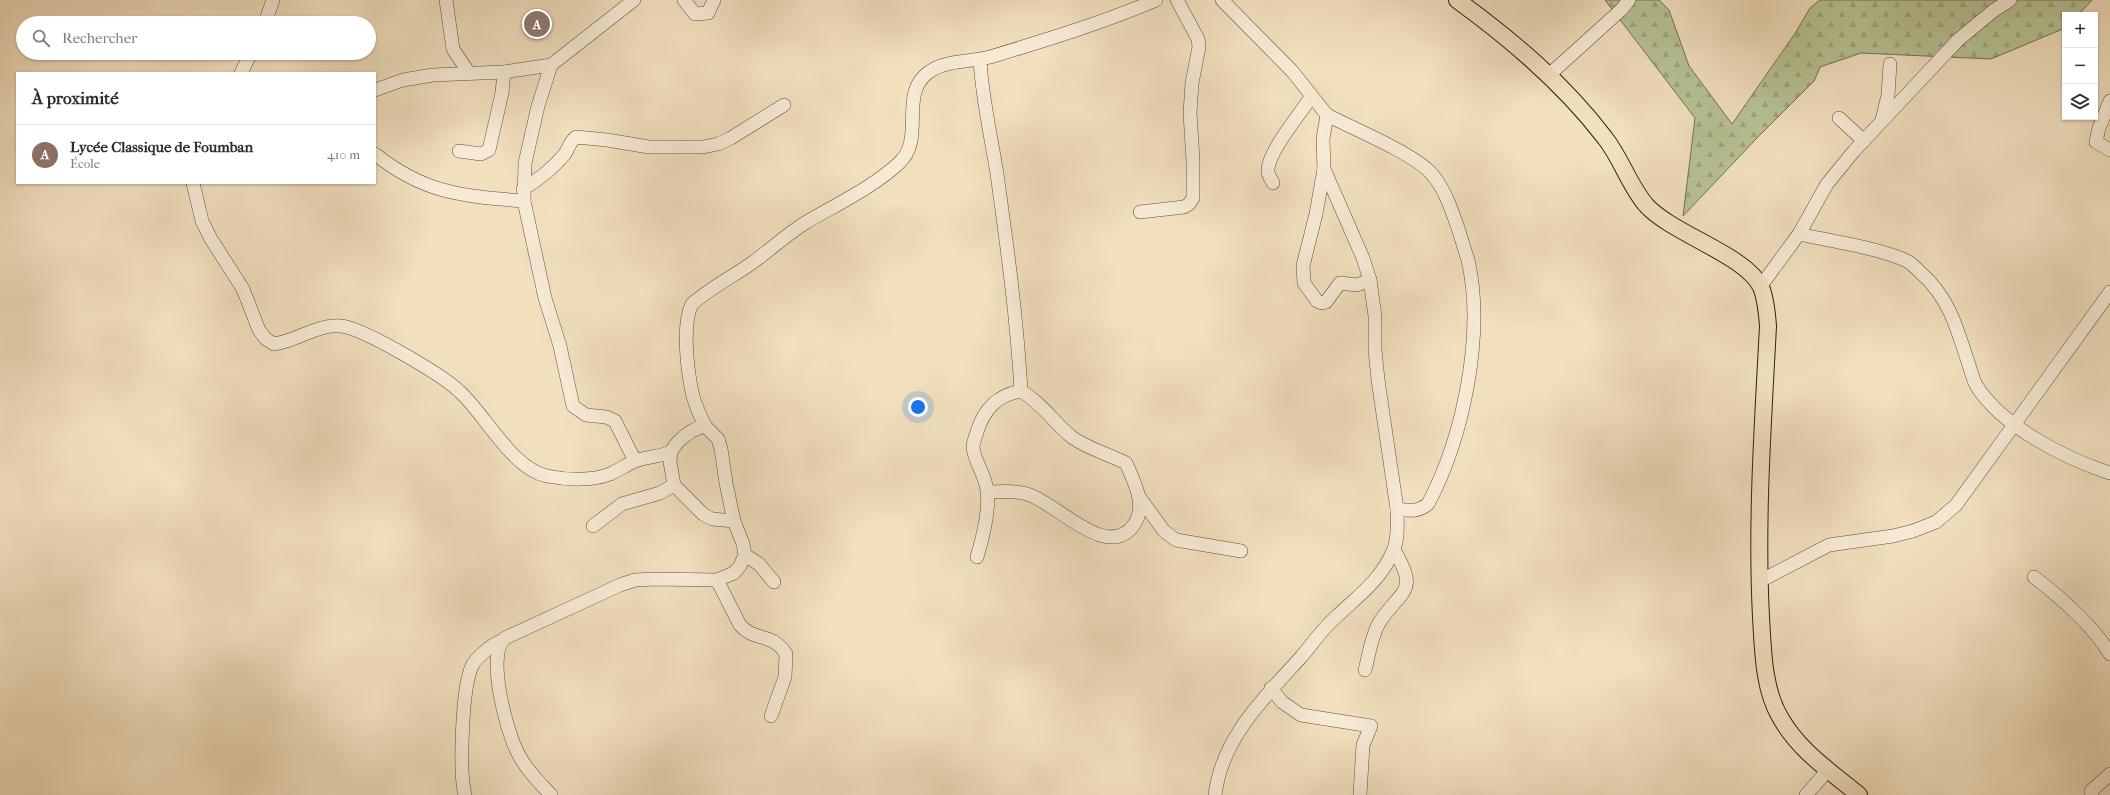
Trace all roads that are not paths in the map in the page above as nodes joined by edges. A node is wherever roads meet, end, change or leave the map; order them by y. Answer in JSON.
{"nodes":[{"id":1,"x":273,"y":0,"type":"edge"},
{"id":2,"x":446,"y":0,"type":"edge"},
{"id":3,"x":634,"y":0,"type":"edge"},
{"id":4,"x":684,"y":0,"type":"edge"},
{"id":5,"x":714,"y":0,"type":"edge"},
{"id":6,"x":1156,"y":0,"type":"edge"},
{"id":7,"x":1177,"y":0,"type":"edge"},
{"id":8,"x":1222,"y":0,"type":"edge"},
{"id":9,"x":1457,"y":0,"type":"edge"},
{"id":10,"x":1629,"y":0,"type":"edge"},
{"id":11,"x":2010,"y":0,"type":"edge"},
{"id":12,"x":267,"y":16,"type":"edge"},
{"id":13,"x":248,"y":60,"type":"edge"},
{"id":14,"x":980,"y":60,"type":"junction"},
{"id":15,"x":1890,"y":64,"type":"dead end"},
{"id":16,"x":551,"y":65,"type":"junction"},
{"id":17,"x":242,"y":72,"type":"edge"},
{"id":18,"x":504,"y":72,"type":"junction"},
{"id":19,"x":469,"y":73,"type":"junction"},
{"id":20,"x":1549,"y":75,"type":"junction"},
{"id":21,"x":376,"y":90,"type":"edge"},
{"id":22,"x":1311,"y":97,"type":"junction"},
{"id":23,"x":2110,"y":101,"type":"edge"},
{"id":24,"x":784,"y":105,"type":"dead end"},
{"id":25,"x":1327,"y":115,"type":"junction"},
{"id":26,"x":1839,"y":118,"type":"dead end"},
{"id":27,"x":1880,"y":123,"type":"junction"},
{"id":28,"x":1864,"y":141,"type":"junction"},
{"id":29,"x":2110,"y":150,"type":"edge"},
{"id":30,"x":459,"y":151,"type":"dead end"},
{"id":31,"x":376,"y":155,"type":"edge"},
{"id":32,"x":1324,"y":169,"type":"junction"},
{"id":33,"x":1273,"y":183,"type":"dead end"},
{"id":34,"x":194,"y":184,"type":"edge"},
{"id":35,"x":524,"y":195,"type":"junction"},
{"id":36,"x":1140,"y":212,"type":"dead end"},
{"id":37,"x":1799,"y":234,"type":"junction"},
{"id":38,"x":1370,"y":280,"type":"junction"},
{"id":39,"x":1760,"y":287,"type":"junction"},
{"id":40,"x":2110,"y":292,"type":"edge"},
{"id":41,"x":1021,"y":391,"type":"junction"},
{"id":42,"x":2015,"y":424,"type":"junction"},
{"id":43,"x":705,"y":426,"type":"junction"},
{"id":44,"x":671,"y":451,"type":"junction"},
{"id":45,"x":635,"y":461,"type":"junction"},
{"id":46,"x":2110,"y":473,"type":"edge"},
{"id":47,"x":674,"y":485,"type":"junction"},
{"id":48,"x":988,"y":492,"type":"junction"},
{"id":49,"x":1140,"y":498,"type":"junction"},
{"id":50,"x":1397,"y":509,"type":"junction"},
{"id":51,"x":734,"y":521,"type":"junction"},
{"id":52,"x":593,"y":526,"type":"dead end"},
{"id":53,"x":1394,"y":550,"type":"junction"},
{"id":54,"x":1240,"y":551,"type":"dead end"},
{"id":55,"x":745,"y":555,"type":"junction"},
{"id":56,"x":977,"y":557,"type":"dead end"},
{"id":57,"x":2034,"y":577,"type":"dead end"},
{"id":58,"x":717,"y":580,"type":"junction"},
{"id":59,"x":1760,"y":581,"type":"junction"},
{"id":60,"x":774,"y":582,"type":"dead end"},
{"id":61,"x":502,"y":640,"type":"junction"},
{"id":62,"x":2110,"y":654,"type":"edge"},
{"id":63,"x":1365,"y":670,"type":"dead end"},
{"id":64,"x":1271,"y":688,"type":"junction"},
{"id":65,"x":771,"y":716,"type":"dead end"},
{"id":66,"x":1828,"y":770,"type":"junction"},
{"id":67,"x":2110,"y":774,"type":"edge"},
{"id":68,"x":465,"y":795,"type":"edge"},
{"id":69,"x":550,"y":795,"type":"edge"},
{"id":70,"x":1215,"y":795,"type":"edge"},
{"id":71,"x":1360,"y":795,"type":"edge"},
{"id":72,"x":1806,"y":795,"type":"edge"},
{"id":73,"x":1859,"y":795,"type":"edge"},
{"id":74,"x":2092,"y":795,"type":"edge"}],
"edges":[{"from":1,"to":12,"type":"street"},
{"from":2,"to":19,"type":"street"},
{"from":3,"to":16,"type":"street"},
{"from":4,"to":5,"type":"street"},
{"from":6,"to":14,"type":"street"},
{"from":7,"to":36,"type":"street"},
{"from":8,"to":22,"type":"street"},
{"from":9,"to":20,"type":"main road"},
{"from":10,"to":20,"type":"street"},
{"from":11,"to":27,"type":"street"},
{"from":13,"to":17,"type":"street"},
{"from":14,"to":41,"type":"street"},
{"from":14,"to":43,"type":"street"},
{"from":15,"to":27,"type":"street"},
{"from":16,"to":18,"type":"street"},
{"from":16,"to":35,"type":"street"},
{"from":18,"to":19,"type":"street"},
{"from":18,"to":30,"type":"street"},
{"from":19,"to":21,"type":"street"},
{"from":20,"to":39,"type":"main road"},
{"from":22,"to":25,"type":"street"},
{"from":22,"to":33,"type":"street"},
{"from":23,"to":29,"type":"street"},
{"from":24,"to":35,"type":"street"},
{"from":25,"to":32,"type":"street"},
{"from":25,"to":50,"type":"street"},
{"from":26,"to":28,"type":"street"},
{"from":27,"to":28,"type":"street"},
{"from":28,"to":37,"type":"street"},
{"from":31,"to":35,"type":"street"},
{"from":32,"to":38,"type":"street"},
{"from":32,"to":38,"type":"street"},
{"from":34,"to":45,"type":"street"},
{"from":35,"to":45,"type":"street"},
{"from":37,"to":39,"type":"street"},
{"from":37,"to":42,"type":"street"},
{"from":38,"to":50,"type":"street"},
{"from":39,"to":59,"type":"main road"},
{"from":40,"to":42,"type":"street"},
{"from":41,"to":48,"type":"street"},
{"from":41,"to":49,"type":"street"},
{"from":42,"to":46,"type":"street"},
{"from":42,"to":59,"type":"street"},
{"from":43,"to":44,"type":"street"},
{"from":43,"to":51,"type":"street"},
{"from":44,"to":45,"type":"street"},
{"from":44,"to":47,"type":"street"},
{"from":47,"to":51,"type":"street"},
{"from":47,"to":52,"type":"street"},
{"from":48,"to":49,"type":"street"},
{"from":48,"to":56,"type":"street"},
{"from":49,"to":54,"type":"street"},
{"from":50,"to":53,"type":"street"},
{"from":51,"to":55,"type":"street"},
{"from":53,"to":63,"type":"street"},
{"from":53,"to":64,"type":"street"},
{"from":55,"to":58,"type":"street"},
{"from":55,"to":60,"type":"street"},
{"from":57,"to":62,"type":"street"},
{"from":58,"to":61,"type":"street"},
{"from":58,"to":65,"type":"street"},
{"from":59,"to":66,"type":"main road"},
{"from":61,"to":68,"type":"street"},
{"from":61,"to":69,"type":"street"},
{"from":64,"to":70,"type":"street"},
{"from":64,"to":71,"type":"street"},
{"from":66,"to":72,"type":"street"},
{"from":66,"to":73,"type":"main road"},
{"from":67,"to":74,"type":"street"}]}
